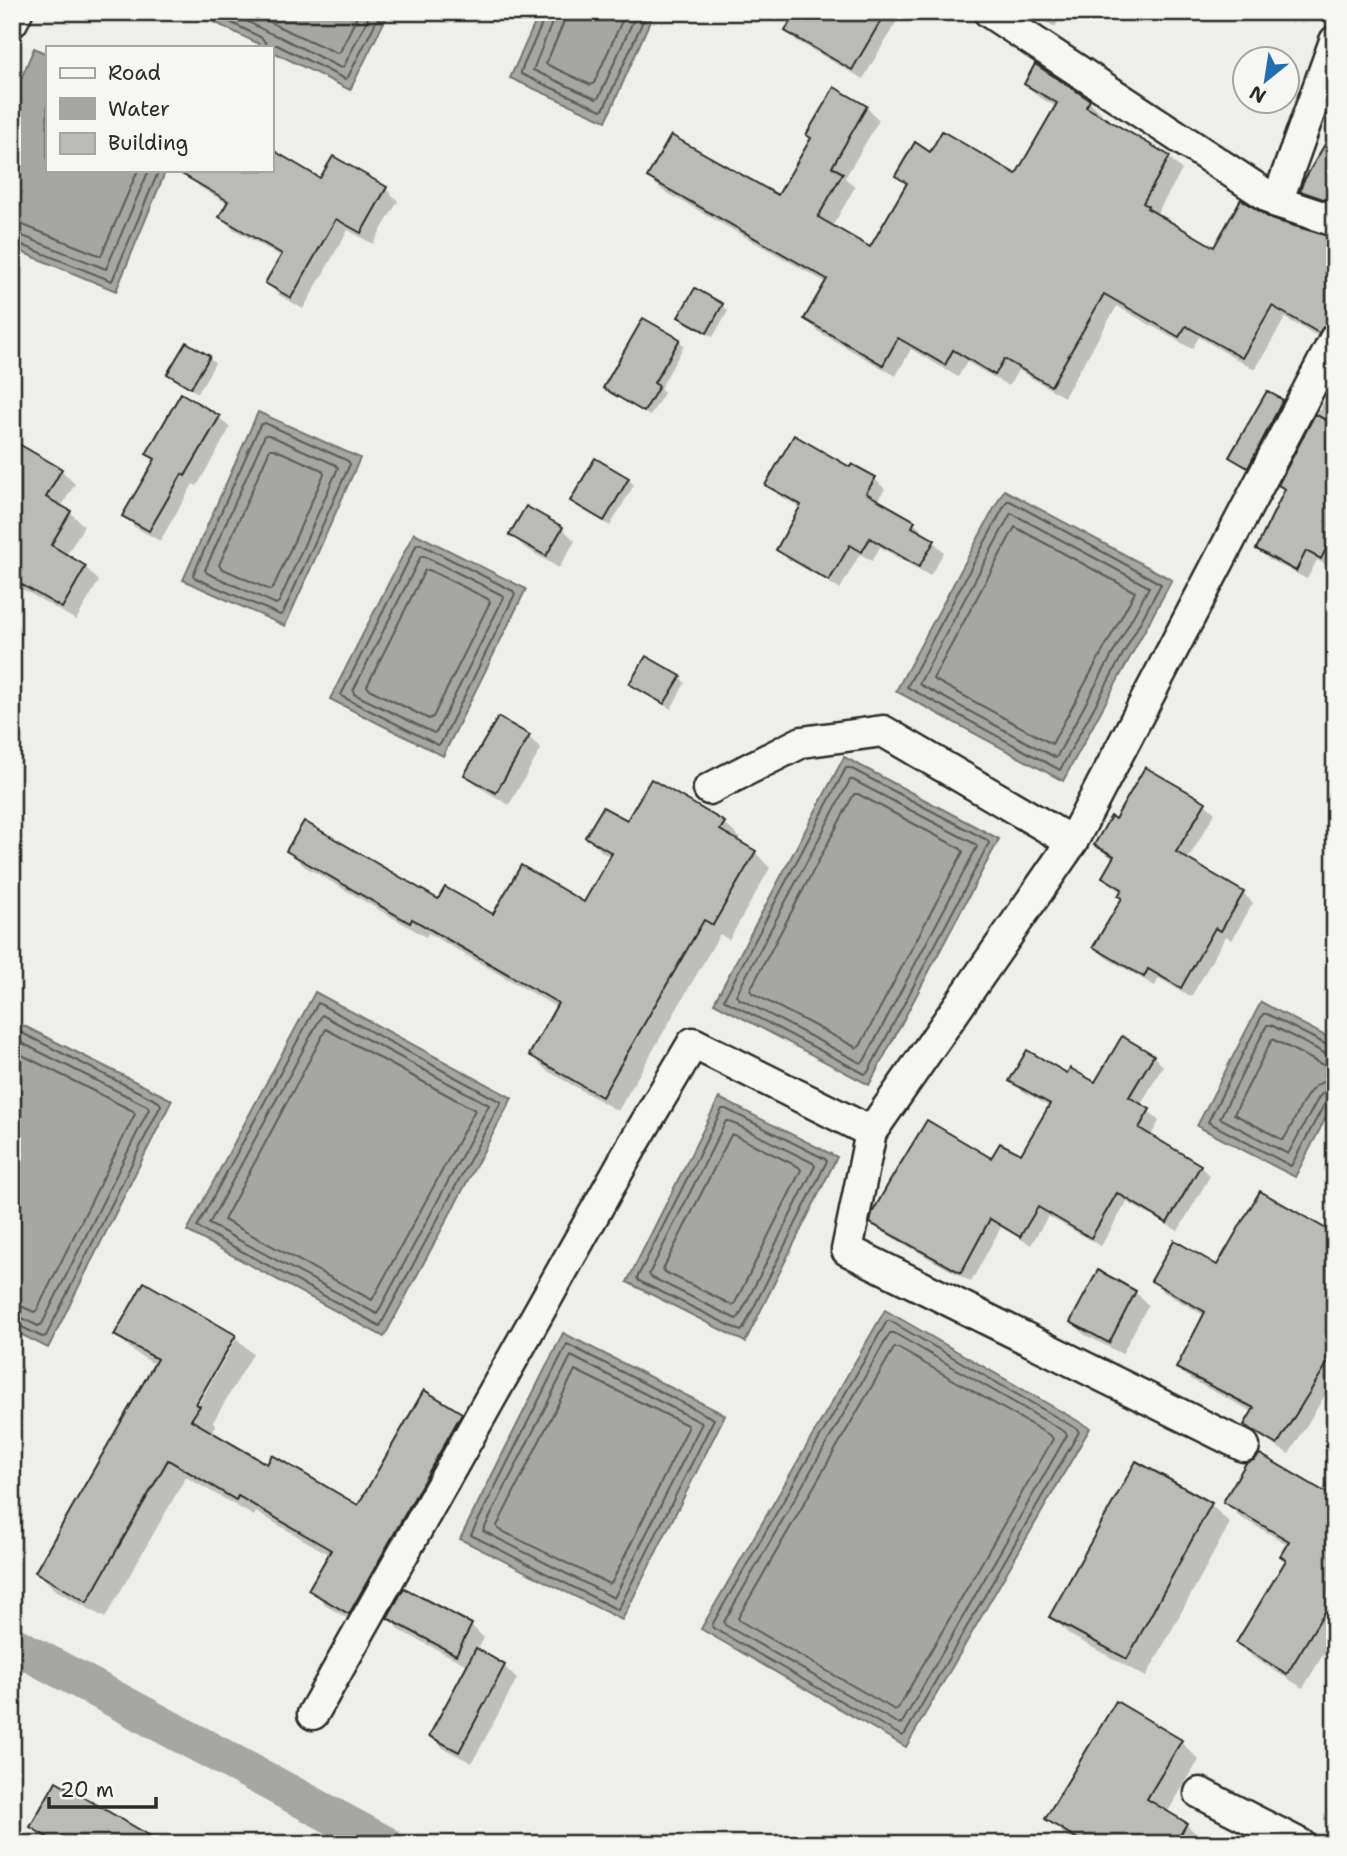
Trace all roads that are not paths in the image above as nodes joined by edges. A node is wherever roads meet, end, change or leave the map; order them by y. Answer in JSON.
{"nodes":[{"id":1,"x":17,"y":12,"type":"edge"},
{"id":2,"x":989,"y":12,"type":"edge"},
{"id":3,"x":12,"y":22,"type":"edge"},
{"id":4,"x":1335,"y":41,"type":"edge"},
{"id":5,"x":1277,"y":202,"type":"junction"},
{"id":6,"x":1335,"y":221,"type":"edge"},
{"id":7,"x":1335,"y":339,"type":"edge"},
{"id":8,"x":709,"y":789,"type":"dead end"},
{"id":9,"x":1072,"y":842,"type":"junction"},
{"id":10,"x":872,"y":1132,"type":"junction"},
{"id":11,"x":1244,"y":1446,"type":"dead end"},
{"id":12,"x":313,"y":1714,"type":"dead end"},
{"id":13,"x":1200,"y":1793,"type":"dead end"},
{"id":14,"x":1300,"y":1844,"type":"edge"}],
"edges":[{"from":1,"to":3,"type":"street"},
{"from":2,"to":5,"type":"street"},
{"from":4,"to":5,"type":"street"},
{"from":5,"to":6,"type":"street"},
{"from":7,"to":9,"type":"street"},
{"from":8,"to":9,"type":"street"},
{"from":9,"to":10,"type":"street"},
{"from":10,"to":11,"type":"street"},
{"from":10,"to":12,"type":"street"},
{"from":13,"to":14,"type":"street"}]}
